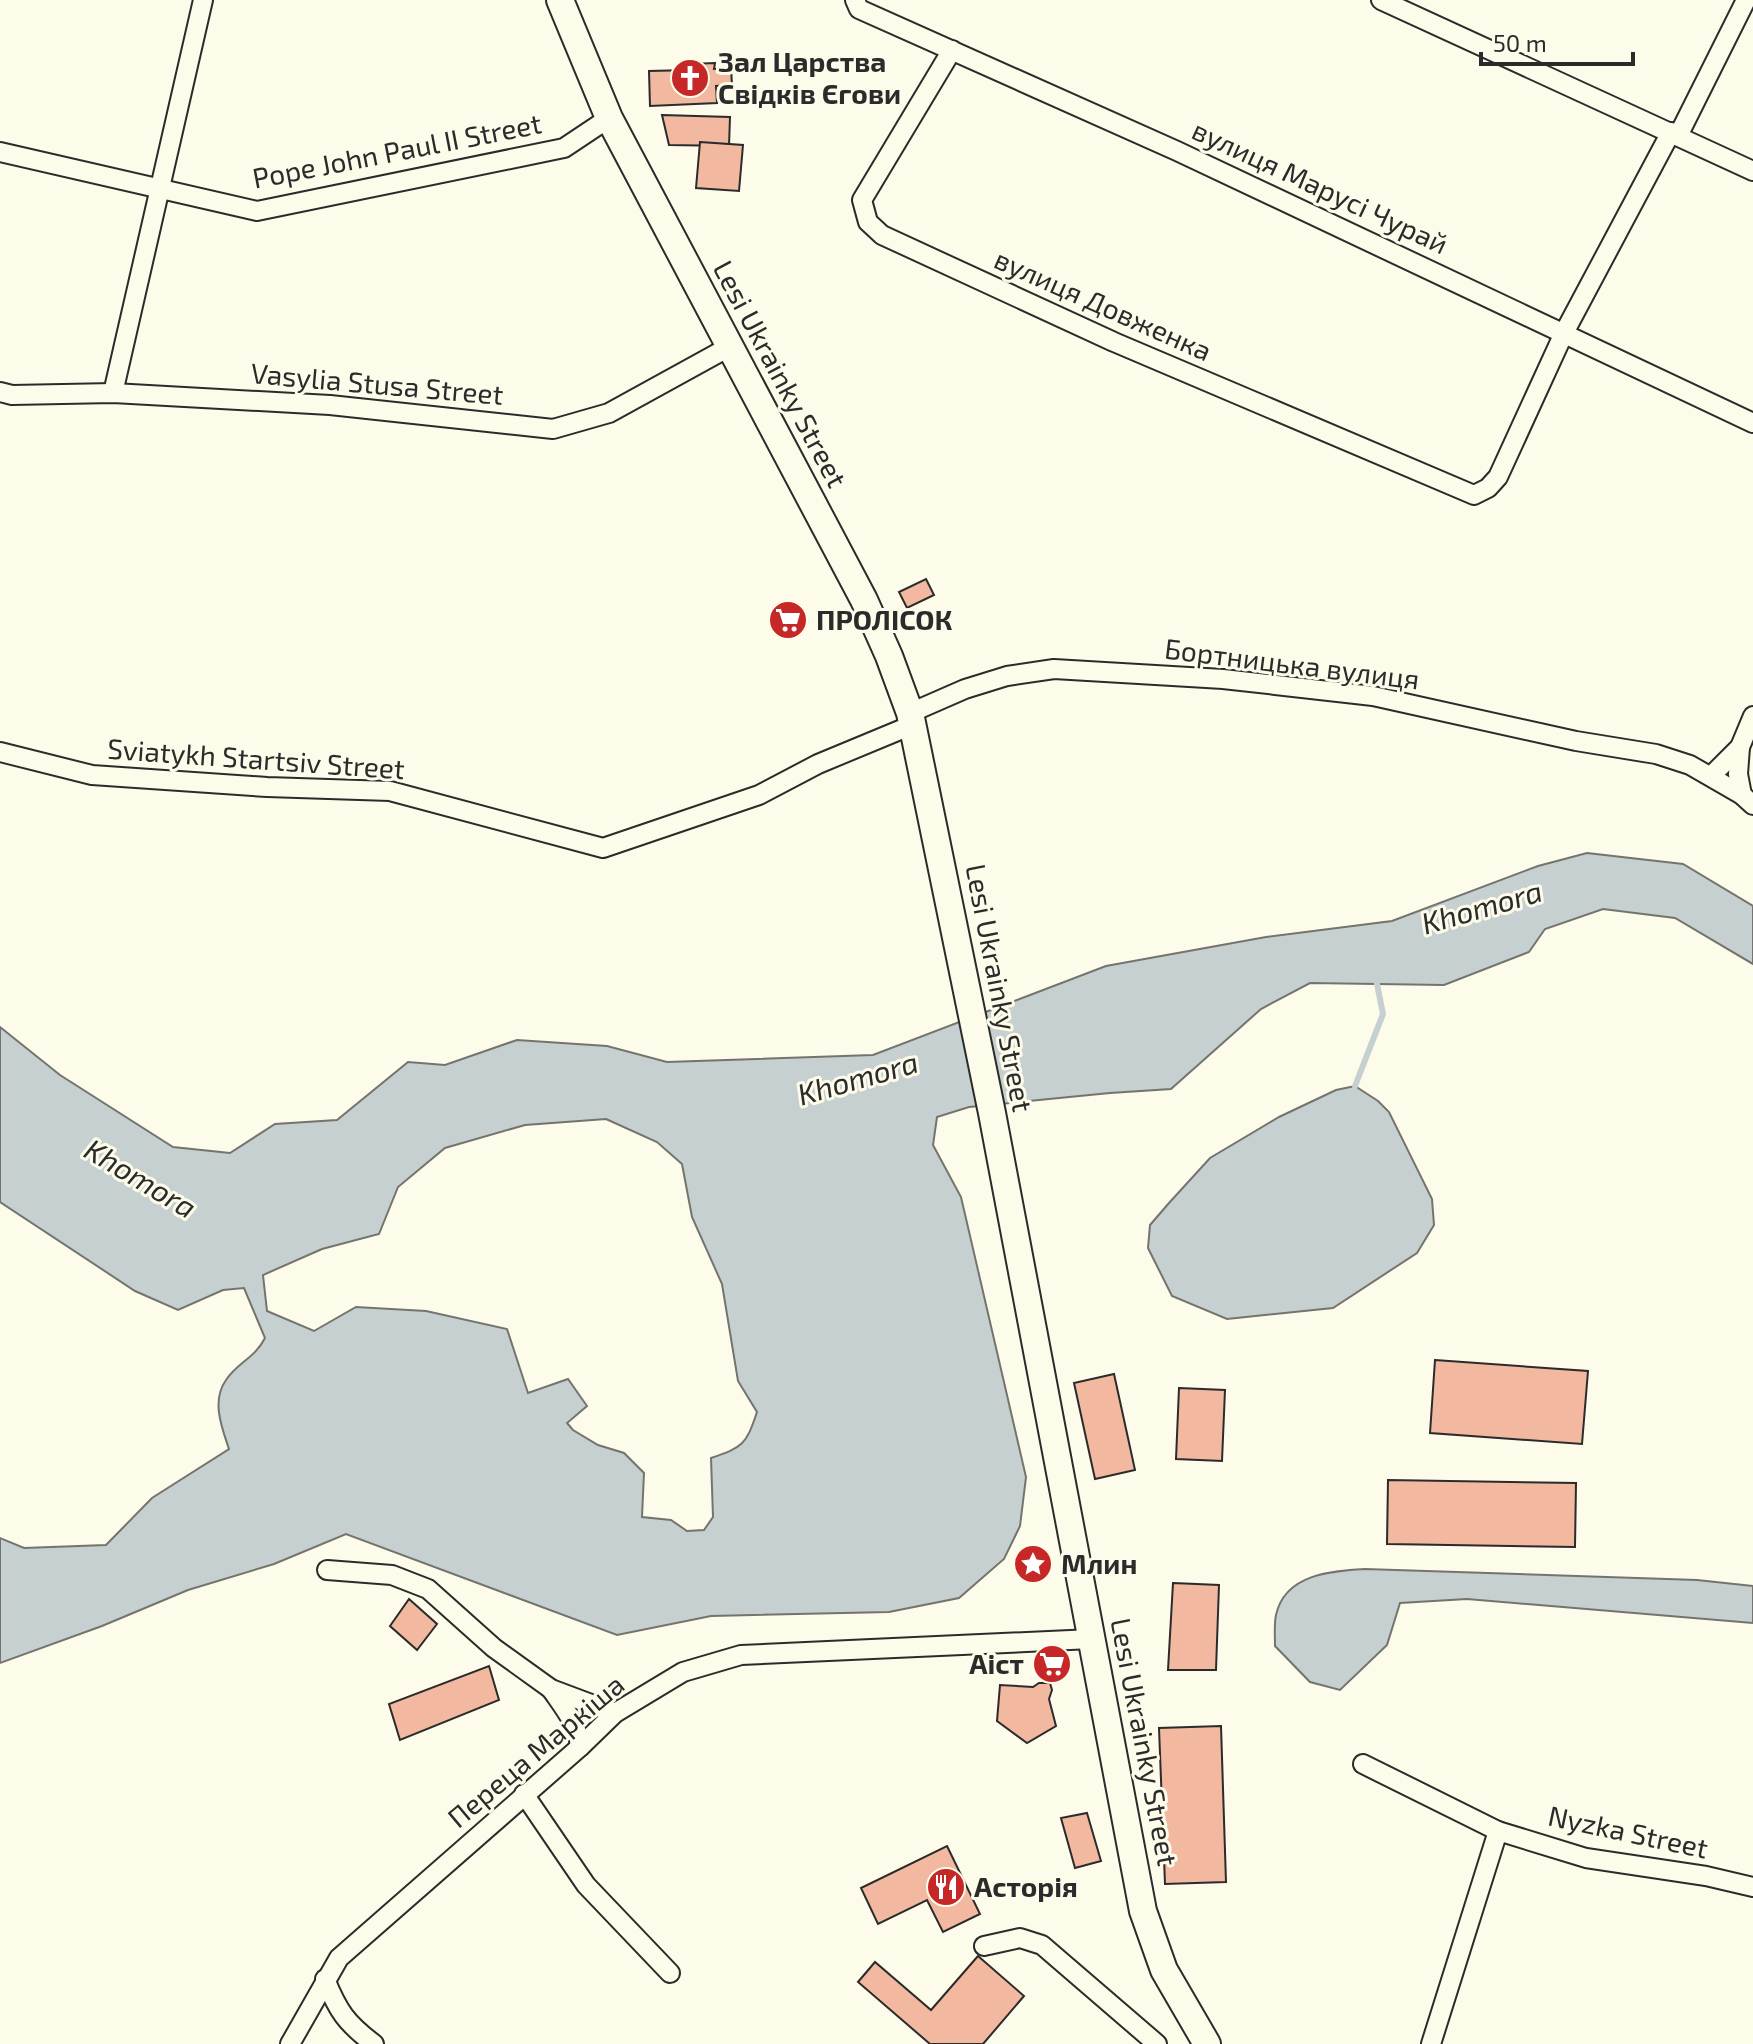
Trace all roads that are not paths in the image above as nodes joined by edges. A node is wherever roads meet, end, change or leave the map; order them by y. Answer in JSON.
{"nodes":[{"id":1,"x":203,"y":0,"type":"edge"},
{"id":2,"x":560,"y":0,"type":"edge"},
{"id":3,"x":1381,"y":0,"type":"edge"},
{"id":4,"x":1746,"y":0,"type":"edge"},
{"id":5,"x":857,"y":4,"type":"edge"},
{"id":6,"x":952,"y":50,"type":"junction"},
{"id":7,"x":609,"y":118,"type":"junction"},
{"id":8,"x":1675,"y":134,"type":"junction"},
{"id":9,"x":0,"y":152,"type":"edge"},
{"id":10,"x":1753,"y":171,"type":"edge"},
{"id":11,"x":161,"y":189,"type":"junction"},
{"id":12,"x":1564,"y":333,"type":"junction"},
{"id":13,"x":729,"y":347,"type":"junction"},
{"id":14,"x":0,"y":392,"type":"edge"},
{"id":15,"x":113,"y":393,"type":"junction"},
{"id":16,"x":1753,"y":423,"type":"edge"},
{"id":17,"x":1753,"y":716,"type":"edge"},
{"id":18,"x":911,"y":719,"type":"junction"},
{"id":19,"x":1740,"y":747,"type":"junction"},
{"id":20,"x":0,"y":752,"type":"edge"},
{"id":21,"x":1711,"y":776,"type":"junction"},
{"id":22,"x":1747,"y":800,"type":"edge"},
{"id":23,"x":327,"y":1570,"type":"dead end"},
{"id":24,"x":1092,"y":1639,"type":"junction"},
{"id":25,"x":551,"y":1689,"type":"junction"},
{"id":26,"x":615,"y":1713,"type":"junction"},
{"id":27,"x":580,"y":1747,"type":"junction"},
{"id":28,"x":1363,"y":1764,"type":"dead end"},
{"id":29,"x":524,"y":1794,"type":"junction"},
{"id":30,"x":1498,"y":1831,"type":"junction"},
{"id":31,"x":1753,"y":1887,"type":"edge"},
{"id":32,"x":984,"y":1946,"type":"dead end"},
{"id":33,"x":670,"y":1973,"type":"dead end"},
{"id":34,"x":325,"y":1979,"type":"junction"},
{"id":35,"x":304,"y":2016,"type":"junction"},
{"id":36,"x":346,"y":2021,"type":"junction"},
{"id":37,"x":290,"y":2044,"type":"edge"},
{"id":38,"x":374,"y":2044,"type":"edge"},
{"id":39,"x":1157,"y":2044,"type":"edge"},
{"id":40,"x":1207,"y":2044,"type":"edge"},
{"id":41,"x":1431,"y":2044,"type":"edge"}],
"edges":[{"from":1,"to":11,"type":"street"},
{"from":2,"to":7,"type":"main road","name":"Lesi Ukrainky Street"},
{"from":3,"to":8,"type":"street"},
{"from":4,"to":8,"type":"street"},
{"from":5,"to":6,"type":"street","name":"вулиця Марусі Чурай"},
{"from":6,"to":12,"type":"street","name":"вулиця Марусі Чурай"},
{"from":6,"to":12,"type":"street","name":"вулиця Довженка"},
{"from":7,"to":11,"type":"street","name":"Pope John Paul II Street"},
{"from":7,"to":13,"type":"main road","name":"Lesi Ukrainky Street"},
{"from":8,"to":10,"type":"street"},
{"from":8,"to":12,"type":"street"},
{"from":9,"to":11,"type":"street","name":"Pope John Paul II Street"},
{"from":11,"to":15,"type":"street"},
{"from":12,"to":16,"type":"street","name":"вулиця Марусі Чурай"},
{"from":13,"to":15,"type":"street","name":"Vasylia Stusa Street"},
{"from":13,"to":18,"type":"main road","name":"Lesi Ukrainky Street"},
{"from":14,"to":15,"type":"street","name":"Vasylia Stusa Street"},
{"from":17,"to":19,"type":"street"},
{"from":18,"to":20,"type":"street","name":"Sviatykh Startsiv Street"},
{"from":18,"to":21,"type":"street","name":"Бортницька вулиця"},
{"from":18,"to":24,"type":"main road","name":"Lesi Ukrainky Street"},
{"from":19,"to":21,"type":"street"},
{"from":19,"to":22,"type":"street"},
{"from":21,"to":22,"type":"street","name":"Бортницька вулиця"},
{"from":23,"to":25,"type":"street"},
{"from":24,"to":26,"type":"street","name":"Переца Маркіша"},
{"from":24,"to":40,"type":"main road","name":"Lesi Ukrainky Street"},
{"from":25,"to":26,"type":"street"},
{"from":25,"to":27,"type":"street"},
{"from":26,"to":27,"type":"street","name":"Переца Маркіша"},
{"from":27,"to":29,"type":"street","name":"Переца Маркіша"},
{"from":28,"to":30,"type":"street","name":"Nyzka Street"},
{"from":29,"to":33,"type":"street"},
{"from":29,"to":34,"type":"street","name":"Переца Маркіша"},
{"from":30,"to":31,"type":"street","name":"Nyzka Street"},
{"from":30,"to":41,"type":"street"},
{"from":32,"to":39,"type":"street"},
{"from":34,"to":35,"type":"street","name":"Переца Маркіша"},
{"from":34,"to":36,"type":"street"},
{"from":35,"to":36,"type":"street"},
{"from":35,"to":37,"type":"street","name":"Переца Маркіша"},
{"from":36,"to":38,"type":"street"}]}
